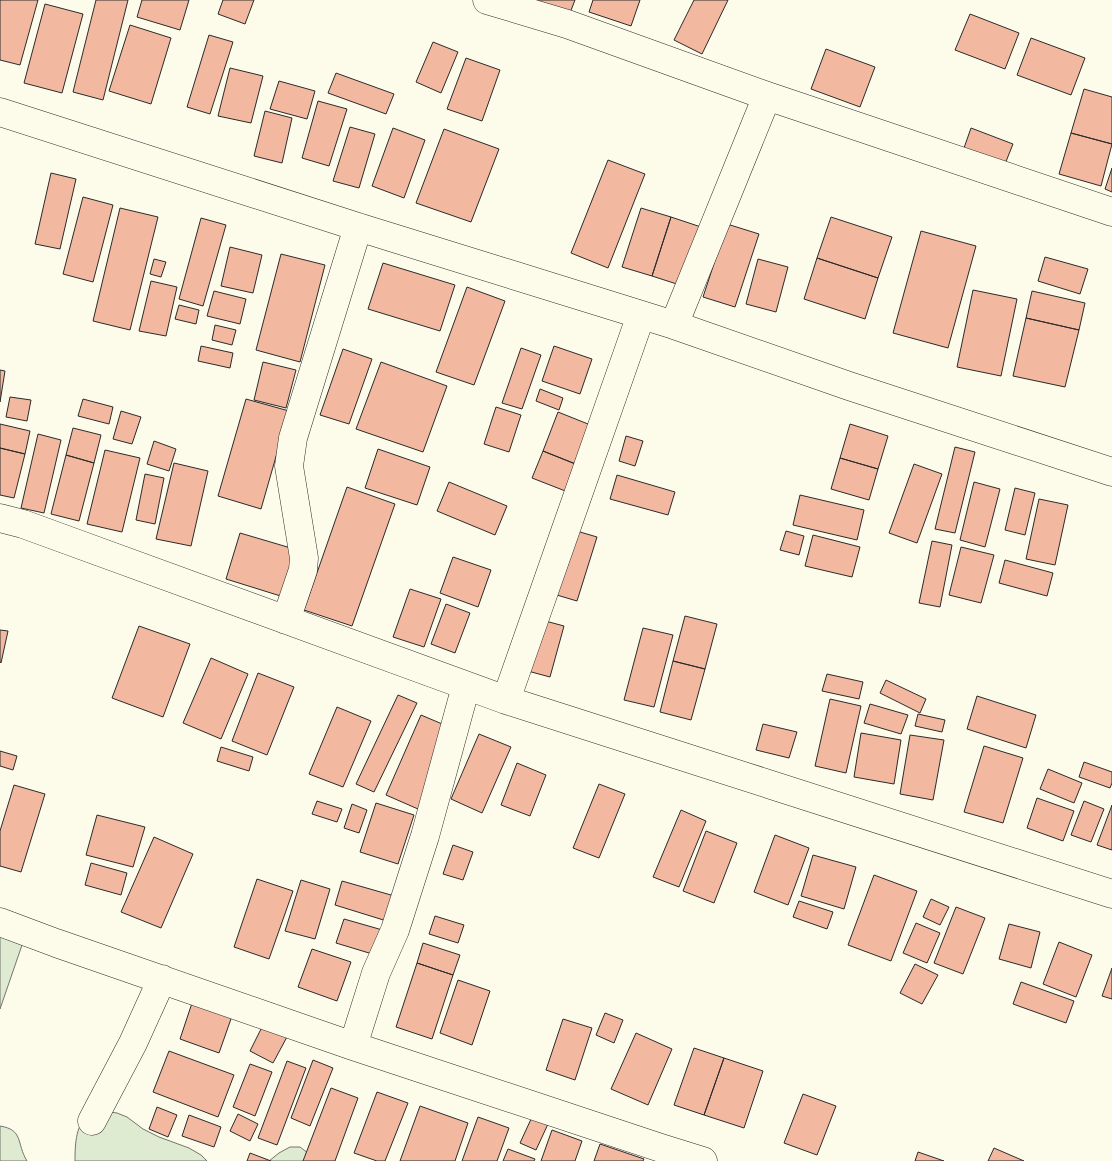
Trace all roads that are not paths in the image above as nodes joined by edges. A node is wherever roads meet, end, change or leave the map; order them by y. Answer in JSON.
{"nodes":[{"id":1,"x":487,"y":0,"type":"edge"},
{"id":2,"x":767,"y":96,"type":"junction"},
{"id":3,"x":0,"y":112,"type":"edge"},
{"id":4,"x":1112,"y":212,"type":"edge"},
{"id":5,"x":358,"y":227,"type":"junction"},
{"id":6,"x":641,"y":315,"type":"junction"},
{"id":7,"x":674,"y":325,"type":"junction"},
{"id":8,"x":1112,"y":472,"type":"edge"},
{"id":9,"x":0,"y":518,"type":"edge"},
{"id":10,"x":286,"y":620,"type":"junction"},
{"id":11,"x":466,"y":686,"type":"junction"},
{"id":12,"x":506,"y":700,"type":"junction"},
{"id":13,"x":1112,"y":894,"type":"edge"},
{"id":14,"x":0,"y":922,"type":"edge"},
{"id":15,"x":162,"y":979,"type":"junction"},
{"id":16,"x":353,"y":1046,"type":"junction"},
{"id":17,"x":92,"y":1121,"type":"dead end"},
{"id":18,"x":658,"y":1155,"type":"edge"},
{"id":19,"x":703,"y":1161,"type":"edge"}],
"edges":[{"from":1,"to":2,"type":"street"},
{"from":2,"to":4,"type":"street"},
{"from":2,"to":7,"type":"street"},
{"from":3,"to":5,"type":"street"},
{"from":5,"to":6,"type":"street"},
{"from":5,"to":10,"type":"street"},
{"from":6,"to":7,"type":"street"},
{"from":6,"to":12,"type":"street"},
{"from":7,"to":8,"type":"street"},
{"from":9,"to":10,"type":"street"},
{"from":10,"to":11,"type":"street"},
{"from":11,"to":12,"type":"street"},
{"from":11,"to":16,"type":"street"},
{"from":12,"to":13,"type":"street"},
{"from":14,"to":15,"type":"street"},
{"from":15,"to":16,"type":"street"},
{"from":15,"to":17,"type":"street"},
{"from":16,"to":18,"type":"street"},
{"from":18,"to":19,"type":"street"}]}
